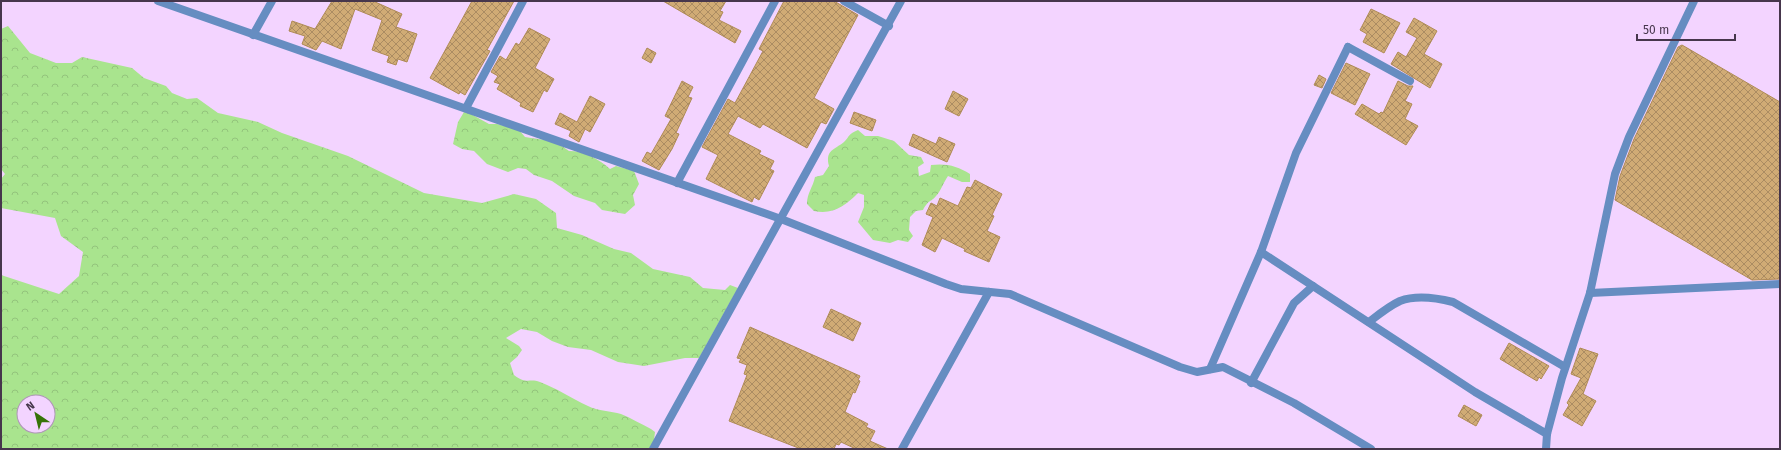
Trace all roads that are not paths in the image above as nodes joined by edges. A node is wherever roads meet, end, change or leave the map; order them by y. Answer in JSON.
{"nodes":[{"id":1,"x":158,"y":1,"type":"edge"},
{"id":2,"x":272,"y":1,"type":"edge"},
{"id":3,"x":523,"y":1,"type":"edge"},
{"id":4,"x":775,"y":1,"type":"edge"},
{"id":5,"x":844,"y":1,"type":"edge"},
{"id":6,"x":901,"y":1,"type":"edge"},
{"id":7,"x":1694,"y":1,"type":"edge"},
{"id":8,"x":889,"y":26,"type":"junction"},
{"id":9,"x":253,"y":35,"type":"junction"},
{"id":10,"x":1410,"y":81,"type":"dead end"},
{"id":11,"x":466,"y":108,"type":"junction"},
{"id":12,"x":677,"y":183,"type":"junction"},
{"id":13,"x":781,"y":218,"type":"junction"},
{"id":14,"x":1262,"y":252,"type":"junction"},
{"id":15,"x":1780,"y":284,"type":"edge"},
{"id":16,"x":1313,"y":286,"type":"junction"},
{"id":17,"x":989,"y":292,"type":"junction"},
{"id":18,"x":1590,"y":293,"type":"junction"},
{"id":19,"x":1368,"y":322,"type":"junction"},
{"id":20,"x":1565,"y":367,"type":"junction"},
{"id":21,"x":1210,"y":369,"type":"junction"},
{"id":22,"x":1251,"y":383,"type":"junction"},
{"id":23,"x":1548,"y":434,"type":"junction"},
{"id":24,"x":653,"y":449,"type":"edge"},
{"id":25,"x":902,"y":449,"type":"edge"},
{"id":26,"x":1371,"y":449,"type":"edge"},
{"id":27,"x":1546,"y":449,"type":"edge"}],
"edges":[{"from":1,"to":9,"type":"street"},
{"from":2,"to":9,"type":"street"},
{"from":3,"to":11,"type":"street"},
{"from":4,"to":12,"type":"street"},
{"from":5,"to":8,"type":"street"},
{"from":6,"to":8,"type":"street"},
{"from":7,"to":18,"type":"street"},
{"from":8,"to":13,"type":"street"},
{"from":9,"to":11,"type":"street"},
{"from":10,"to":14,"type":"street"},
{"from":11,"to":12,"type":"street"},
{"from":12,"to":13,"type":"street"},
{"from":13,"to":17,"type":"street"},
{"from":13,"to":24,"type":"street"},
{"from":14,"to":16,"type":"street"},
{"from":14,"to":21,"type":"street"},
{"from":15,"to":18,"type":"street"},
{"from":16,"to":19,"type":"street"},
{"from":16,"to":22,"type":"street"},
{"from":17,"to":21,"type":"street"},
{"from":17,"to":25,"type":"street"},
{"from":18,"to":20,"type":"street"},
{"from":19,"to":20,"type":"street"},
{"from":19,"to":23,"type":"street"},
{"from":20,"to":23,"type":"street"},
{"from":21,"to":22,"type":"street"},
{"from":22,"to":26,"type":"street"},
{"from":23,"to":27,"type":"street"}]}
